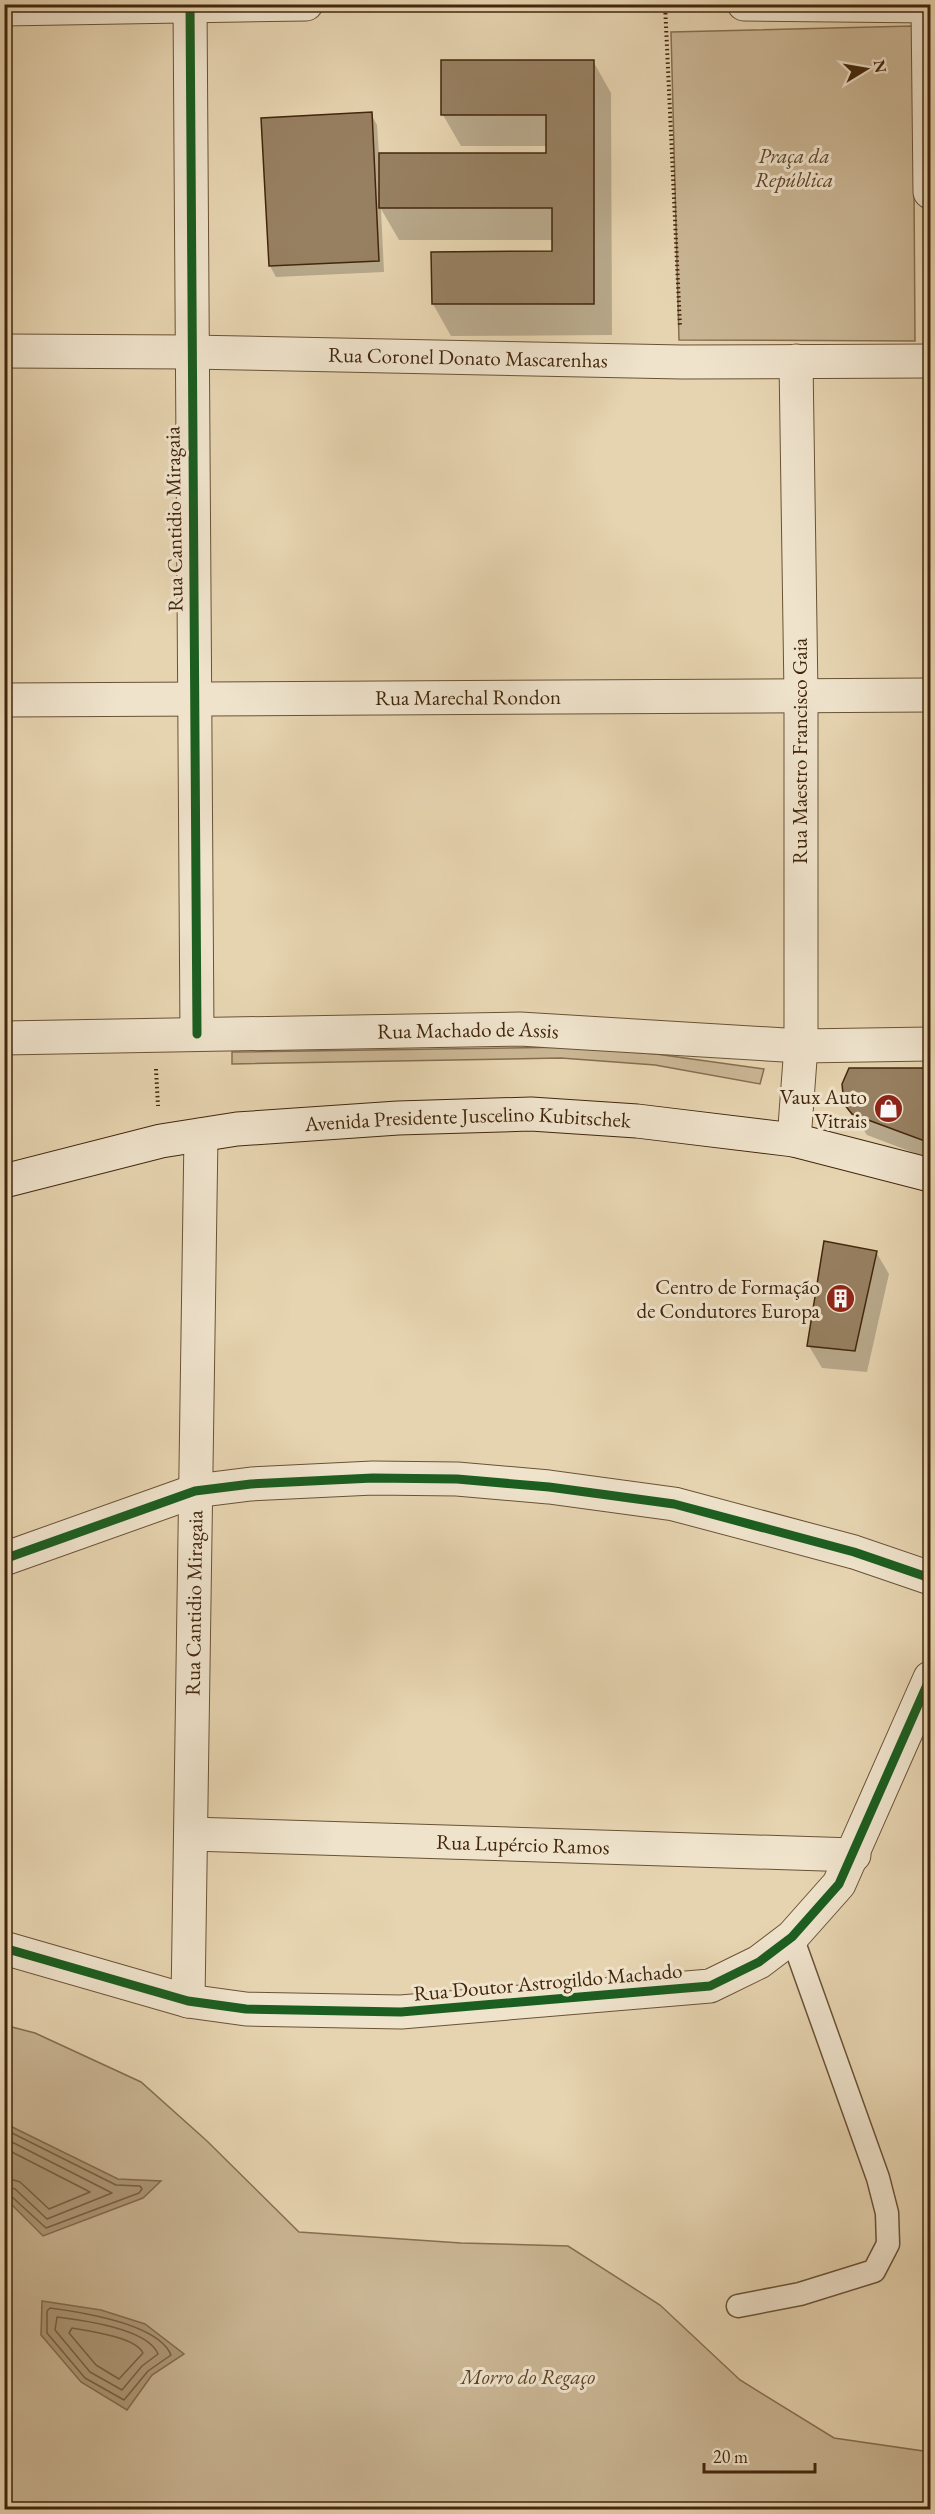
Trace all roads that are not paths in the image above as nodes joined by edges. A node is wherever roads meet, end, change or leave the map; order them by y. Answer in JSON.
{"nodes":[{"id":1,"x":306,"y":4,"type":"edge"},
{"id":2,"x":744,"y":4,"type":"edge"},
{"id":3,"x":190,"y":5,"type":"edge"},
{"id":4,"x":793,"y":6,"type":"edge"},
{"id":5,"x":929,"y":7,"type":"edge"},
{"id":6,"x":4,"y":9,"type":"edge"},
{"id":7,"x":930,"y":192,"type":"edge"},
{"id":8,"x":4,"y":351,"type":"edge"},
{"id":9,"x":190,"y":352,"type":"junction"},
{"id":10,"x":796,"y":361,"type":"junction"},
{"id":11,"x":930,"y":361,"type":"edge"},
{"id":12,"x":801,"y":695,"type":"junction"},
{"id":13,"x":930,"y":695,"type":"edge"},
{"id":14,"x":4,"y":700,"type":"edge"},
{"id":15,"x":194,"y":700,"type":"junction"},
{"id":16,"x":197,"y":1034,"type":"junction"},
{"id":17,"x":4,"y":1038,"type":"edge"},
{"id":18,"x":930,"y":1044,"type":"edge"},
{"id":19,"x":801,"y":1046,"type":"junction"},
{"id":20,"x":201,"y":1135,"type":"junction"},
{"id":21,"x":794,"y":1140,"type":"junction"},
{"id":22,"x":930,"y":1175,"type":"edge"},
{"id":23,"x":4,"y":1181,"type":"edge"},
{"id":24,"x":195,"y":1491,"type":"junction"},
{"id":25,"x":4,"y":1558,"type":"edge"},
{"id":26,"x":930,"y":1578,"type":"edge"},
{"id":27,"x":930,"y":1678,"type":"edge"},
{"id":28,"x":191,"y":1834,"type":"junction"},
{"id":29,"x":854,"y":1855,"type":"junction"},
{"id":30,"x":792,"y":1937,"type":"junction"},
{"id":31,"x":4,"y":1948,"type":"edge"},
{"id":32,"x":189,"y":2001,"type":"junction"},
{"id":33,"x":738,"y":2306,"type":"dead end"}],
"edges":[{"from":1,"to":3,"type":"street"},
{"from":2,"to":4,"type":"street"},
{"from":3,"to":6,"type":"street"},
{"from":3,"to":9,"type":"street","name":"Rua Cantidio Miragaia"},
{"from":4,"to":5,"type":"street"},
{"from":5,"to":7,"type":"street"},
{"from":8,"to":9,"type":"street","name":"Rua Coronel Donato Mascarenhas"},
{"from":9,"to":10,"type":"street","name":"Rua Coronel Donato Mascarenhas"},
{"from":9,"to":15,"type":"street","name":"Rua Cantidio Miragaia"},
{"from":10,"to":11,"type":"street","name":"Rua Coronel Donato Mascarenhas"},
{"from":10,"to":12,"type":"street","name":"Rua Maestro Francisco Gaia"},
{"from":12,"to":13,"type":"street","name":"Rua Marechal Rondon"},
{"from":12,"to":15,"type":"street","name":"Rua Marechal Rondon"},
{"from":12,"to":19,"type":"street","name":"Rua Maestro Francisco Gaia"},
{"from":14,"to":15,"type":"street","name":"Rua Marechal Rondon"},
{"from":15,"to":16,"type":"street","name":"Rua Cantidio Miragaia"},
{"from":16,"to":17,"type":"street","name":"Rua Machado de Assis"},
{"from":16,"to":19,"type":"street","name":"Rua Machado de Assis"},
{"from":18,"to":19,"type":"street","name":"Rua Machado de Assis"},
{"from":19,"to":21,"type":"street","name":"Rua Maestro Francisco Gaia"},
{"from":20,"to":21,"type":"street","name":"Avenida Presidente Juscelino Kubitschek"},
{"from":20,"to":23,"type":"street","name":"Avenida Presidente Juscelino Kubitschek"},
{"from":20,"to":24,"type":"street","name":"Rua Cantidio Miragaia"},
{"from":21,"to":22,"type":"street","name":"Avenida Presidente Juscelino Kubitschek"},
{"from":24,"to":25,"type":"street"},
{"from":24,"to":26,"type":"street"},
{"from":24,"to":28,"type":"street","name":"Rua Cantidio Miragaia"},
{"from":27,"to":29,"type":"street","name":"Rua Doutor Astrogildo Machado"},
{"from":28,"to":29,"type":"street","name":"Rua Lupércio Ramos"},
{"from":28,"to":32,"type":"street","name":"Rua Cantidio Miragaia"},
{"from":29,"to":30,"type":"street","name":"Rua Doutor Astrogildo Machado"},
{"from":30,"to":32,"type":"street","name":"Rua Doutor Astrogildo Machado"},
{"from":30,"to":33,"type":"lane"},
{"from":31,"to":32,"type":"street","name":"Rua Doutor Astrogildo Machado"}]}
